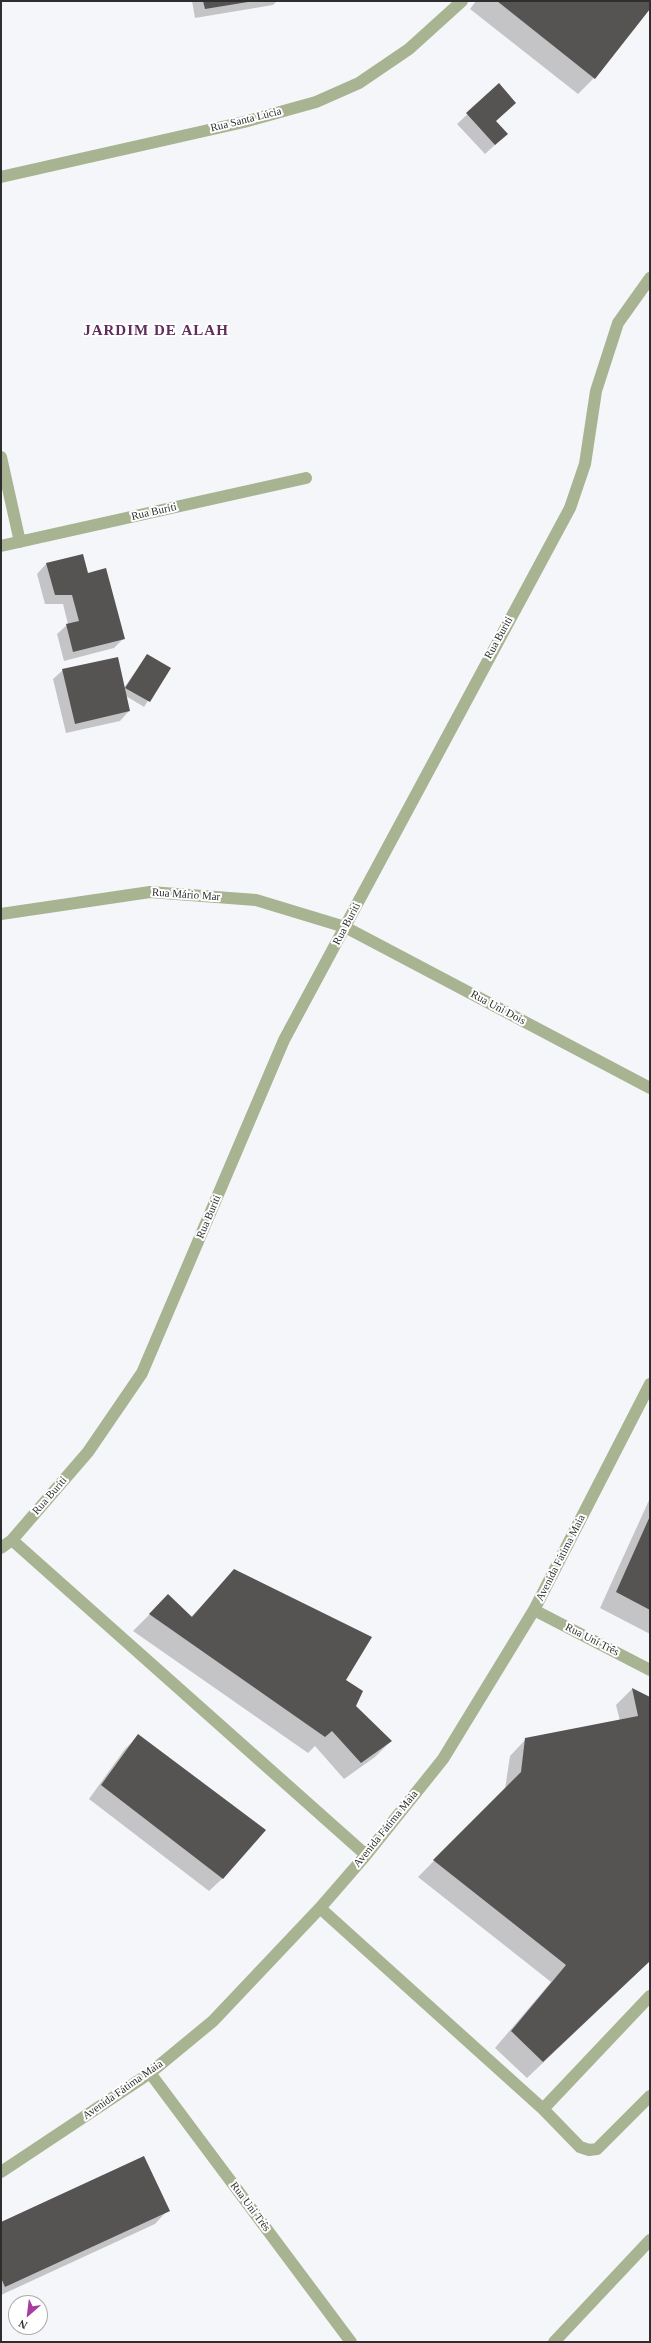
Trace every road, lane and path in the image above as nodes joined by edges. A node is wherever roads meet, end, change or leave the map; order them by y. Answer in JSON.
{"nodes":[{"id":1,"x":462,"y":1,"type":"edge"},
{"id":2,"x":1,"y":177,"type":"edge"},
{"id":3,"x":650,"y":278,"type":"edge"},
{"id":4,"x":1,"y":457,"type":"edge"},
{"id":5,"x":306,"y":478,"type":"dead end"},
{"id":6,"x":20,"y":542,"type":"junction"},
{"id":7,"x":1,"y":546,"type":"edge"},
{"id":8,"x":1,"y":914,"type":"edge"},
{"id":9,"x":345,"y":928,"type":"junction"},
{"id":10,"x":650,"y":1088,"type":"edge"},
{"id":11,"x":650,"y":1384,"type":"edge"},
{"id":12,"x":12,"y":1540,"type":"junction"},
{"id":13,"x":1,"y":1548,"type":"edge"},
{"id":14,"x":534,"y":1610,"type":"junction"},
{"id":15,"x":650,"y":1670,"type":"edge"},
{"id":16,"x":366,"y":1855,"type":"junction"},
{"id":17,"x":320,"y":1908,"type":"junction"},
{"id":18,"x":650,"y":1996,"type":"edge"},
{"id":19,"x":150,"y":2073,"type":"junction"},
{"id":20,"x":650,"y":2096,"type":"edge"},
{"id":21,"x":543,"y":2109,"type":"junction"},
{"id":22,"x":1,"y":2172,"type":"edge"},
{"id":23,"x":650,"y":2240,"type":"edge"},
{"id":24,"x":351,"y":2342,"type":"edge"},
{"id":25,"x":554,"y":2342,"type":"edge"}],
"edges":[{"from":1,"to":2,"type":"street","name":"Rua Santa Lúcia"},
{"from":3,"to":9,"type":"street","name":"Rua Buriti"},
{"from":4,"to":6,"type":"street"},
{"from":5,"to":6,"type":"street","name":"Rua Buriti"},
{"from":6,"to":7,"type":"street","name":"Rua Buriti"},
{"from":8,"to":9,"type":"street","name":"Rua Mário Mar"},
{"from":9,"to":10,"type":"street","name":"Rua Uni Dois"},
{"from":9,"to":12,"type":"street","name":"Rua Buriti"},
{"from":11,"to":14,"type":"street","name":"Avenida Fátima Maia"},
{"from":12,"to":13,"type":"street","name":"Rua Buriti"},
{"from":12,"to":16,"type":"street"},
{"from":14,"to":15,"type":"street","name":"Rua Uni Três"},
{"from":14,"to":16,"type":"street","name":"Avenida Fátima Maia"},
{"from":16,"to":17,"type":"street","name":"Avenida Fátima Maia"},
{"from":17,"to":19,"type":"street","name":"Avenida Fátima Maia"},
{"from":17,"to":21,"type":"street"},
{"from":18,"to":21,"type":"street"},
{"from":19,"to":22,"type":"street","name":"Avenida Fátima Maia"},
{"from":19,"to":24,"type":"street","name":"Rua Uni Três"},
{"from":20,"to":21,"type":"street"},
{"from":23,"to":25,"type":"street"}]}
